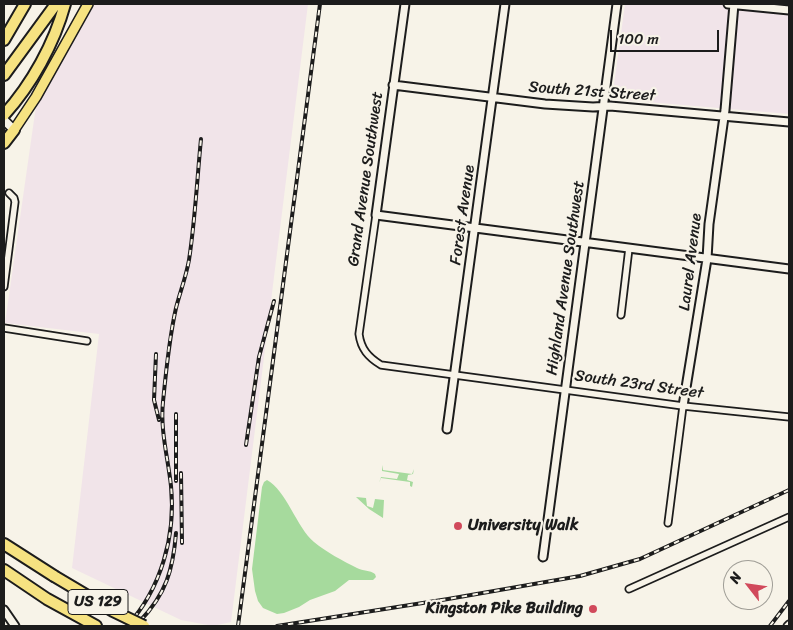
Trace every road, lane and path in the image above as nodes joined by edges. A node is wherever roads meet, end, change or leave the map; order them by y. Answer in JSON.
{"nodes":[{"id":1,"x":25,"y":4,"type":"edge"},
{"id":2,"x":56,"y":4,"type":"edge"},
{"id":3,"x":65,"y":4,"type":"edge"},
{"id":4,"x":88,"y":4,"type":"edge"},
{"id":5,"x":405,"y":4,"type":"edge"},
{"id":6,"x":505,"y":4,"type":"edge"},
{"id":7,"x":617,"y":4,"type":"edge"},
{"id":8,"x":732,"y":4,"type":"edge"},
{"id":9,"x":789,"y":10,"type":"edge"},
{"id":10,"x":4,"y":40,"type":"edge"},
{"id":11,"x":4,"y":75,"type":"edge"},
{"id":12,"x":393,"y":85,"type":"junction"},
{"id":13,"x":491,"y":98,"type":"junction"},
{"id":14,"x":603,"y":107,"type":"junction"},
{"id":15,"x":4,"y":114,"type":"edge"},
{"id":16,"x":724,"y":117,"type":"junction"},
{"id":17,"x":4,"y":120,"type":"edge"},
{"id":18,"x":789,"y":122,"type":"edge"},
{"id":19,"x":14,"y":130,"type":"junction"},
{"id":20,"x":4,"y":143,"type":"edge"},
{"id":21,"x":9,"y":193,"type":"dead end"},
{"id":22,"x":376,"y":215,"type":"junction"},
{"id":23,"x":475,"y":228,"type":"junction"},
{"id":24,"x":585,"y":243,"type":"junction"},
{"id":25,"x":629,"y":248,"type":"junction"},
{"id":26,"x":707,"y":259,"type":"junction"},
{"id":27,"x":789,"y":269,"type":"edge"},
{"id":28,"x":4,"y":286,"type":"edge"},
{"id":29,"x":621,"y":315,"type":"dead end"},
{"id":30,"x":4,"y":328,"type":"edge"},
{"id":31,"x":87,"y":341,"type":"dead end"},
{"id":32,"x":368,"y":356,"type":"joint"},
{"id":33,"x":455,"y":375,"type":"junction"},
{"id":34,"x":564,"y":389,"type":"junction"},
{"id":35,"x":683,"y":406,"type":"junction"},
{"id":36,"x":789,"y":417,"type":"edge"},
{"id":37,"x":447,"y":429,"type":"dead end"},
{"id":38,"x":789,"y":517,"type":"edge"},
{"id":39,"x":668,"y":523,"type":"dead end"},
{"id":40,"x":4,"y":544,"type":"edge"},
{"id":41,"x":543,"y":557,"type":"dead end"},
{"id":42,"x":4,"y":570,"type":"edge"},
{"id":43,"x":628,"y":589,"type":"dead end"},
{"id":44,"x":4,"y":610,"type":"edge"},
{"id":45,"x":15,"y":626,"type":"edge"},
{"id":46,"x":96,"y":626,"type":"edge"},
{"id":47,"x":144,"y":626,"type":"edge"}],
"edges":[{"from":1,"to":10,"type":"highway"},
{"from":2,"to":11,"type":"highway"},
{"from":3,"to":15,"type":"highway"},
{"from":4,"to":19,"type":"main road"},
{"from":5,"to":12,"type":"street","name":"Grand Avenue Southwest"},
{"from":6,"to":13,"type":"street","name":"Forest Avenue"},
{"from":7,"to":14,"type":"street","name":"Highland Avenue Southwest"},
{"from":8,"to":9,"type":"street"},
{"from":8,"to":16,"type":"street","name":"Laurel Avenue"},
{"from":12,"to":13,"type":"street","name":"South 21st Street"},
{"from":12,"to":22,"type":"street","name":"Grand Avenue Southwest"},
{"from":13,"to":14,"type":"street","name":"South 21st Street"},
{"from":13,"to":23,"type":"street","name":"Forest Avenue"},
{"from":14,"to":16,"type":"street","name":"South 21st Street"},
{"from":14,"to":24,"type":"street","name":"Highland Avenue Southwest"},
{"from":16,"to":18,"type":"street","name":"South 21st Street"},
{"from":16,"to":26,"type":"street","name":"Laurel Avenue"},
{"from":17,"to":19,"type":"main road"},
{"from":19,"to":20,"type":"highway"},
{"from":21,"to":28,"type":"street"},
{"from":22,"to":23,"type":"street"},
{"from":22,"to":32,"type":"street","name":"Grand Avenue Southwest"},
{"from":23,"to":24,"type":"street"},
{"from":23,"to":33,"type":"street","name":"Forest Avenue"},
{"from":24,"to":25,"type":"street"},
{"from":24,"to":34,"type":"street","name":"Highland Avenue Southwest"},
{"from":25,"to":26,"type":"street"},
{"from":25,"to":29,"type":"street"},
{"from":26,"to":27,"type":"street"},
{"from":26,"to":35,"type":"street","name":"Laurel Avenue"},
{"from":30,"to":31,"type":"street"},
{"from":32,"to":33,"type":"street","name":"South 23rd Street"},
{"from":33,"to":34,"type":"street","name":"South 23rd Street"},
{"from":33,"to":37,"type":"street","name":"Forest Avenue"},
{"from":34,"to":35,"type":"street","name":"South 23rd Street"},
{"from":34,"to":41,"type":"street","name":"Highland Avenue Southwest"},
{"from":35,"to":36,"type":"street","name":"South 23rd Street"},
{"from":35,"to":39,"type":"street","name":"Laurel Avenue"},
{"from":38,"to":43,"type":"street"},
{"from":40,"to":47,"type":"highway","number":"US 129","bridge":true},
{"from":42,"to":46,"type":"highway","number":"US 129"},
{"from":44,"to":45,"type":"street"}]}
